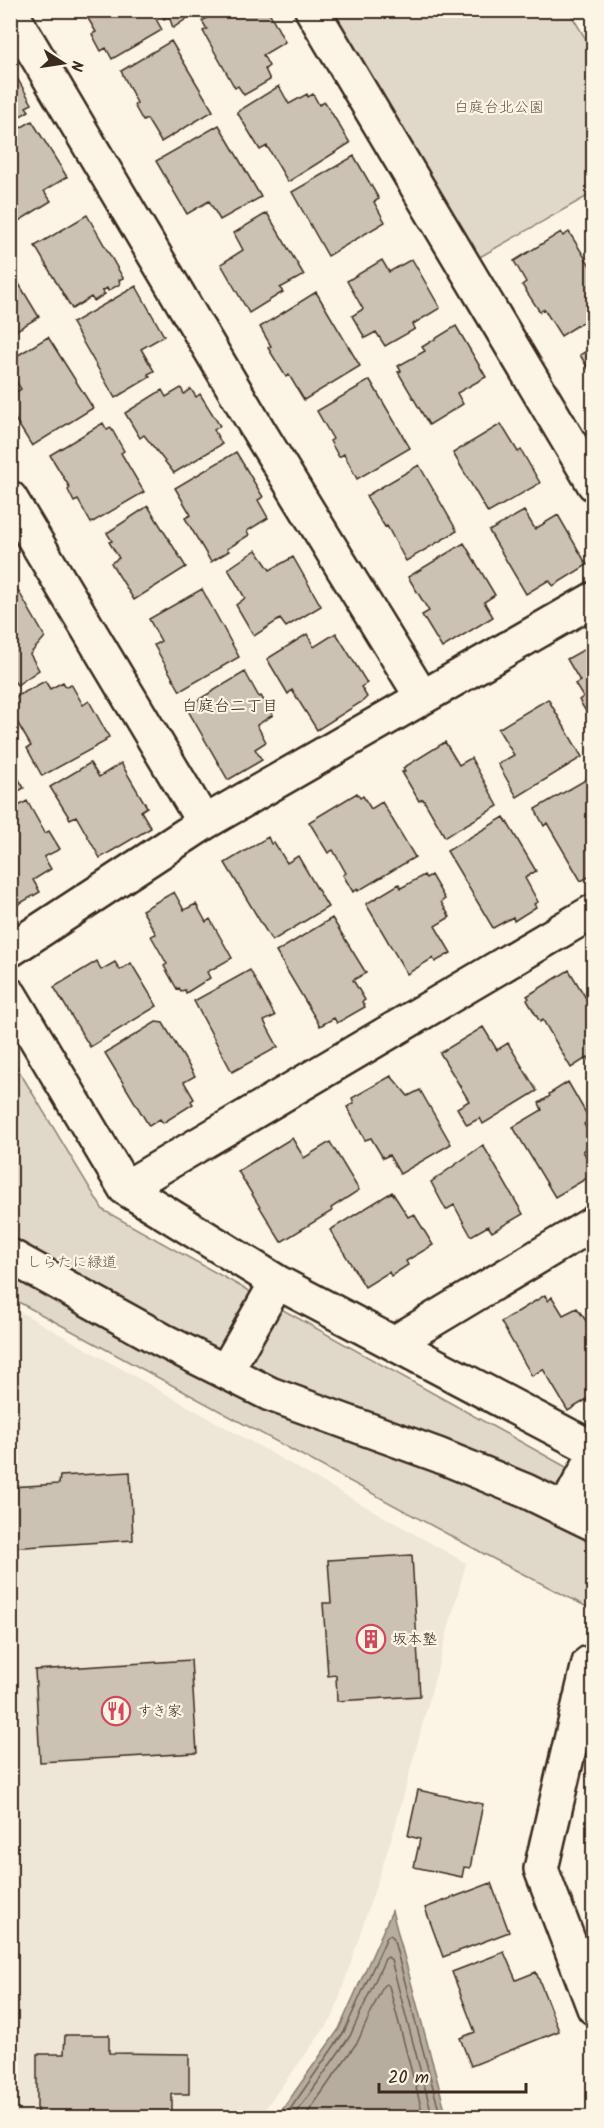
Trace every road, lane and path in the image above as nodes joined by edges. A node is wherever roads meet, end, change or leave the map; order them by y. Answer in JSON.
{"nodes":[{"id":1,"x":312,"y":10,"type":"edge"},
{"id":2,"x":10,"y":11,"type":"edge"},
{"id":3,"x":594,"y":484,"type":"edge"},
{"id":4,"x":10,"y":498,"type":"edge"},
{"id":5,"x":594,"y":599,"type":"edge"},
{"id":6,"x":422,"y":697,"type":"junction"},
{"id":7,"x":204,"y":823,"type":"junction"},
{"id":8,"x":594,"y":911,"type":"edge"},
{"id":9,"x":10,"y":950,"type":"edge"},
{"id":10,"x":10,"y":995,"type":"edge"},
{"id":11,"x":125,"y":1188,"type":"junction"},
{"id":12,"x":594,"y":1223,"type":"edge"},
{"id":13,"x":24,"y":1263,"type":"edge"},
{"id":14,"x":277,"y":1282,"type":"junction"},
{"id":15,"x":394,"y":1344,"type":"junction"},
{"id":16,"x":226,"y":1371,"type":"junction"},
{"id":17,"x":594,"y":1449,"type":"edge"},
{"id":18,"x":594,"y":1456,"type":"edge"},
{"id":19,"x":565,"y":1510,"type":"junction"},
{"id":20,"x":594,"y":1524,"type":"edge"},
{"id":21,"x":594,"y":1662,"type":"edge"},
{"id":22,"x":594,"y":2008,"type":"edge"}],
"edges":[{"from":1,"to":3,"type":"street"},
{"from":2,"to":6,"type":"street"},
{"from":4,"to":7,"type":"street"},
{"from":5,"to":6,"type":"street"},
{"from":6,"to":7,"type":"street"},
{"from":7,"to":9,"type":"street"},
{"from":8,"to":11,"type":"street"},
{"from":10,"to":11,"type":"street"},
{"from":11,"to":14,"type":"street"},
{"from":12,"to":15,"type":"street"},
{"from":13,"to":16,"type":"street"},
{"from":14,"to":15,"type":"street"},
{"from":14,"to":16,"type":"street"},
{"from":15,"to":17,"type":"street"},
{"from":16,"to":19,"type":"street"},
{"from":18,"to":19,"type":"street"},
{"from":19,"to":20,"type":"street"},
{"from":21,"to":22,"type":"street"}]}
